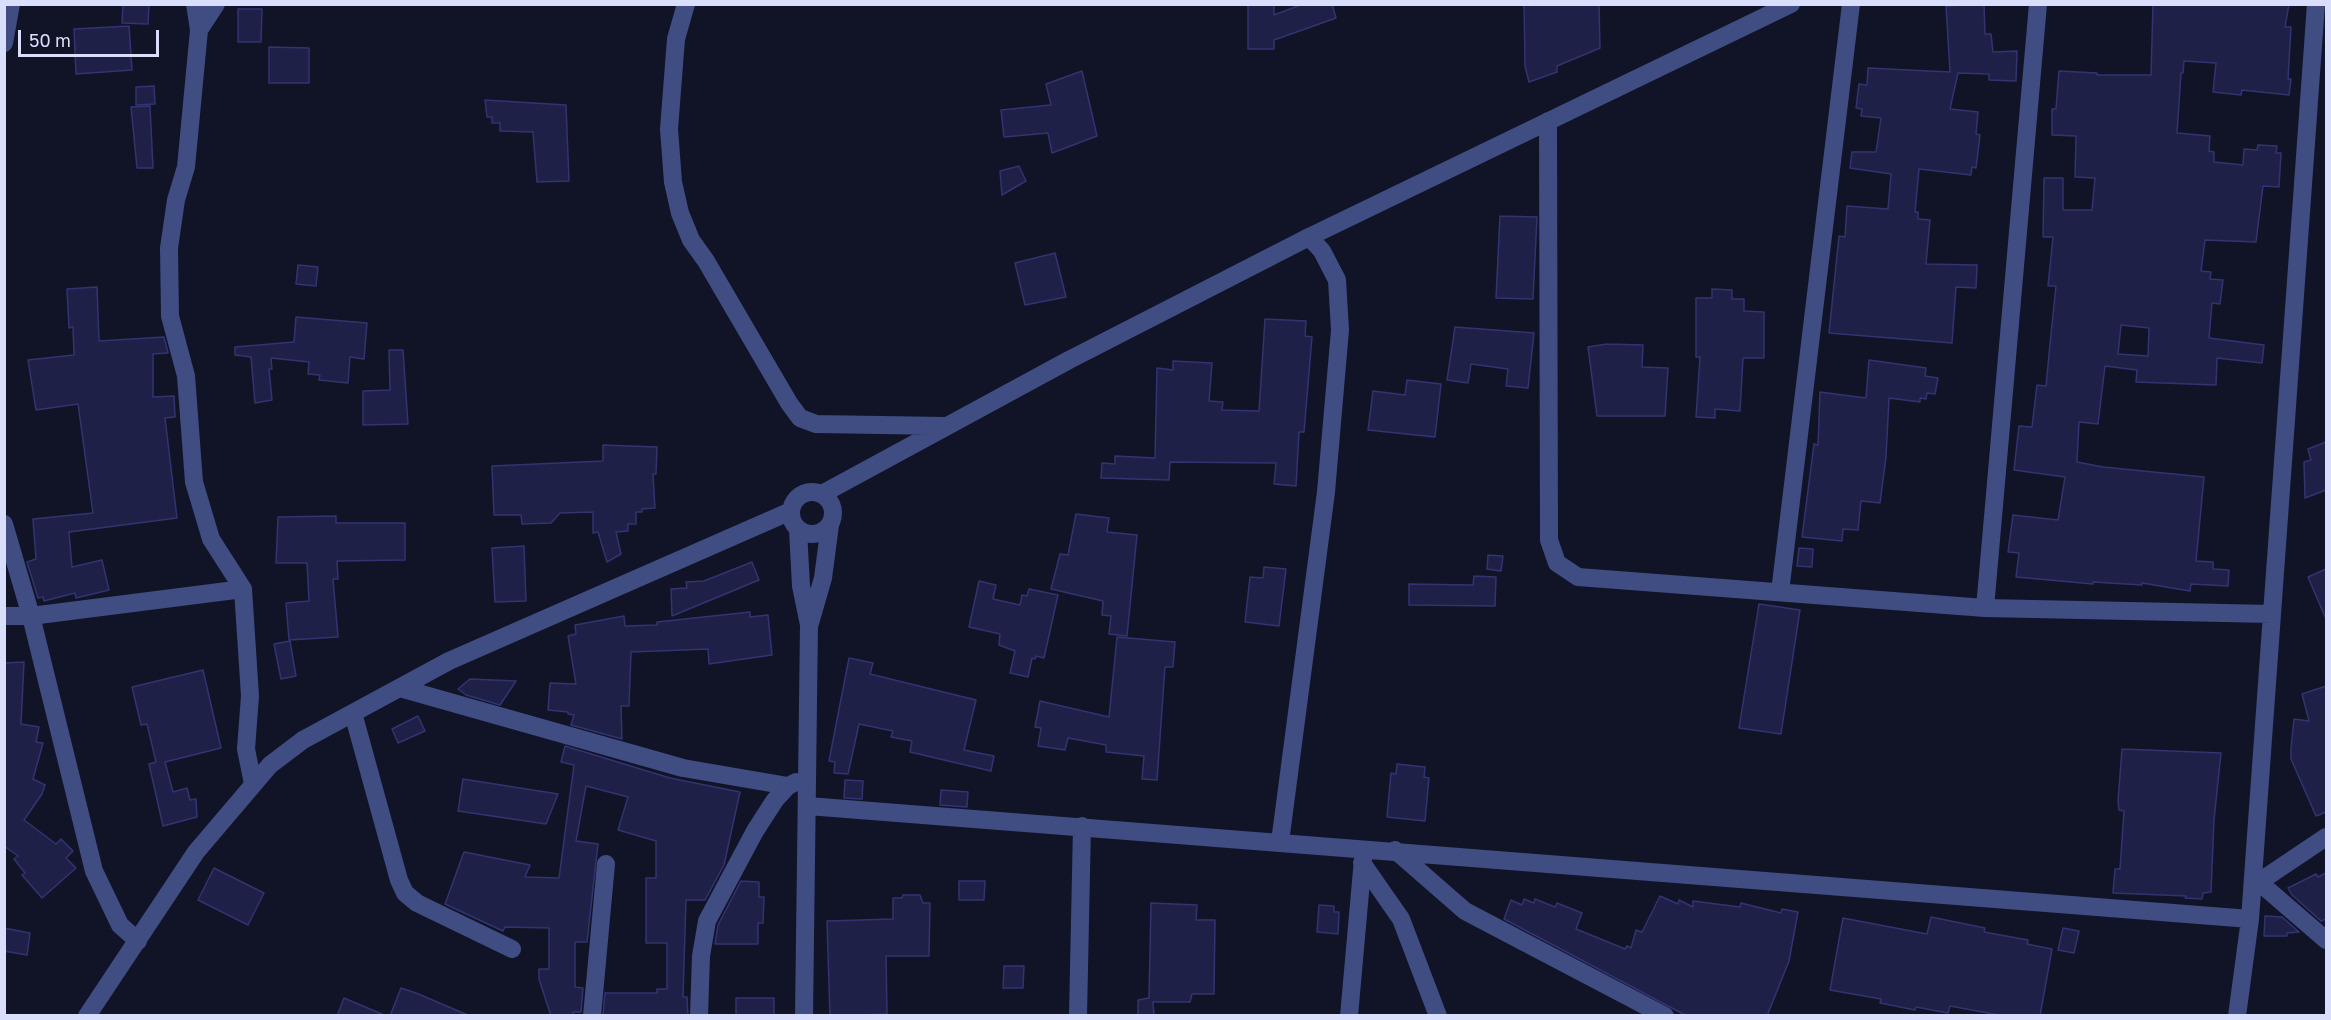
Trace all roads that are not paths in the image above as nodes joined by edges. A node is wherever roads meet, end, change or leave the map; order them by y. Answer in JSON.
{"nodes":[{"id":1,"x":11,"y":4,"type":"edge"},
{"id":2,"x":686,"y":4,"type":"edge"},
{"id":3,"x":1791,"y":4,"type":"edge"},
{"id":4,"x":1851,"y":4,"type":"edge"},
{"id":5,"x":2038,"y":4,"type":"edge"},
{"id":6,"x":2316,"y":4,"type":"edge"},
{"id":7,"x":209,"y":6,"type":"edge"},
{"id":8,"x":4,"y":43,"type":"edge"},
{"id":9,"x":1548,"y":121,"type":"junction"},
{"id":10,"x":1309,"y":237,"type":"junction"},
{"id":11,"x":947,"y":426,"type":"junction"},
{"id":12,"x":822,"y":494,"type":"junction"},
{"id":13,"x":791,"y":511,"type":"junction"},
{"id":14,"x":4,"y":524,"type":"edge"},
{"id":15,"x":830,"y":525,"type":"junction"},
{"id":16,"x":798,"y":530,"type":"junction"},
{"id":17,"x":243,"y":589,"type":"junction"},
{"id":18,"x":1780,"y":592,"type":"junction"},
{"id":19,"x":1985,"y":608,"type":"junction"},
{"id":20,"x":2272,"y":614,"type":"junction"},
{"id":21,"x":4,"y":616,"type":"edge"},
{"id":22,"x":31,"y":616,"type":"junction"},
{"id":23,"x":809,"y":625,"type":"junction"},
{"id":24,"x":400,"y":688,"type":"junction"},
{"id":25,"x":353,"y":713,"type":"junction"},
{"id":26,"x":808,"y":777,"type":"junction"},
{"id":27,"x":253,"y":784,"type":"junction"},
{"id":28,"x":788,"y":786,"type":"junction"},
{"id":29,"x":808,"y":806,"type":"junction"},
{"id":30,"x":1082,"y":826,"type":"junction"},
{"id":31,"x":2326,"y":837,"type":"edge"},
{"id":32,"x":1280,"y":842,"type":"junction"},
{"id":33,"x":1395,"y":850,"type":"junction"},
{"id":34,"x":1363,"y":856,"type":"junction"},
{"id":35,"x":606,"y":864,"type":"dead end"},
{"id":36,"x":2256,"y":880,"type":"junction"},
{"id":37,"x":2250,"y":919,"type":"junction"},
{"id":38,"x":2326,"y":940,"type":"edge"},
{"id":39,"x":138,"y":941,"type":"junction"},
{"id":40,"x":512,"y":949,"type":"dead end"},
{"id":41,"x":1665,"y":1015,"type":"edge"},
{"id":42,"x":87,"y":1016,"type":"edge"},
{"id":43,"x":592,"y":1016,"type":"edge"},
{"id":44,"x":699,"y":1016,"type":"edge"},
{"id":45,"x":804,"y":1016,"type":"edge"},
{"id":46,"x":1078,"y":1016,"type":"edge"},
{"id":47,"x":1349,"y":1016,"type":"edge"},
{"id":48,"x":1437,"y":1016,"type":"edge"},
{"id":49,"x":2237,"y":1016,"type":"edge"}],
"edges":[{"from":1,"to":8,"type":"street"},
{"from":2,"to":11,"type":"street"},
{"from":3,"to":9,"type":"street"},
{"from":4,"to":18,"type":"street"},
{"from":5,"to":19,"type":"street"},
{"from":6,"to":20,"type":"street"},
{"from":7,"to":17,"type":"street"},
{"from":9,"to":10,"type":"street"},
{"from":9,"to":18,"type":"street"},
{"from":10,"to":11,"type":"street"},
{"from":10,"to":32,"type":"street"},
{"from":11,"to":12,"type":"street"},
{"from":12,"to":13,"type":"street"},
{"from":12,"to":15,"type":"street"},
{"from":13,"to":16,"type":"street"},
{"from":13,"to":24,"type":"street"},
{"from":14,"to":22,"type":"street"},
{"from":15,"to":16,"type":"street"},
{"from":15,"to":23,"type":"street"},
{"from":16,"to":23,"type":"street"},
{"from":17,"to":22,"type":"street"},
{"from":17,"to":27,"type":"street"},
{"from":18,"to":19,"type":"street"},
{"from":19,"to":20,"type":"street"},
{"from":20,"to":36,"type":"street"},
{"from":21,"to":22,"type":"street"},
{"from":22,"to":39,"type":"street"},
{"from":23,"to":26,"type":"street"},
{"from":24,"to":25,"type":"street"},
{"from":24,"to":28,"type":"street"},
{"from":25,"to":27,"type":"street"},
{"from":25,"to":40,"type":"street"},
{"from":26,"to":28,"type":"street"},
{"from":26,"to":29,"type":"street"},
{"from":27,"to":39,"type":"street"},
{"from":28,"to":44,"type":"street"},
{"from":29,"to":30,"type":"street"},
{"from":29,"to":45,"type":"street"},
{"from":30,"to":32,"type":"street"},
{"from":30,"to":46,"type":"street"},
{"from":31,"to":36,"type":"street"},
{"from":32,"to":34,"type":"street"},
{"from":33,"to":34,"type":"street"},
{"from":33,"to":37,"type":"street"},
{"from":33,"to":41,"type":"street"},
{"from":34,"to":47,"type":"street"},
{"from":34,"to":48,"type":"street"},
{"from":35,"to":43,"type":"street"},
{"from":36,"to":37,"type":"street"},
{"from":36,"to":38,"type":"street"},
{"from":37,"to":49,"type":"street"},
{"from":39,"to":42,"type":"street"}]}
